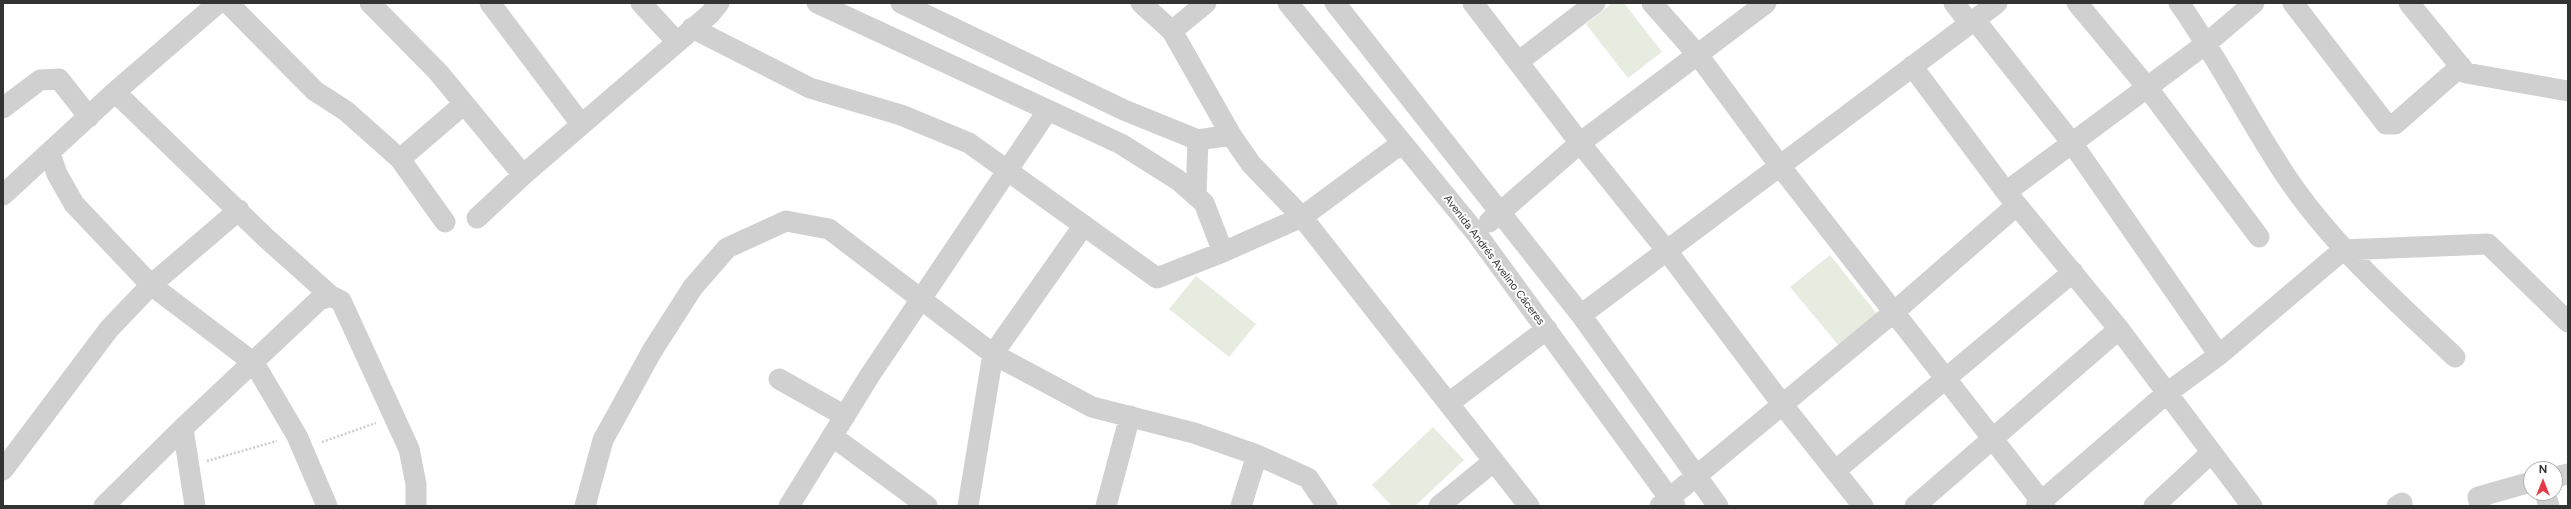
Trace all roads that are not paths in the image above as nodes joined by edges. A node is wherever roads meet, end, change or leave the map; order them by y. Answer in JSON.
{"nodes":[{"id":1,"x":218,"y":3,"type":"edge"},
{"id":2,"x":228,"y":3,"type":"edge"},
{"id":3,"x":370,"y":3,"type":"edge"},
{"id":4,"x":490,"y":3,"type":"edge"},
{"id":5,"x":641,"y":3,"type":"edge"},
{"id":6,"x":719,"y":3,"type":"edge"},
{"id":7,"x":818,"y":3,"type":"edge"},
{"id":8,"x":1141,"y":3,"type":"edge"},
{"id":9,"x":1206,"y":3,"type":"edge"},
{"id":10,"x":1288,"y":3,"type":"edge"},
{"id":11,"x":1336,"y":3,"type":"edge"},
{"id":12,"x":1472,"y":3,"type":"edge"},
{"id":13,"x":1595,"y":3,"type":"edge"},
{"id":14,"x":1652,"y":3,"type":"edge"},
{"id":15,"x":1766,"y":3,"type":"edge"},
{"id":16,"x":1954,"y":3,"type":"edge"},
{"id":17,"x":1998,"y":3,"type":"edge"},
{"id":18,"x":2078,"y":3,"type":"edge"},
{"id":19,"x":2179,"y":3,"type":"edge"},
{"id":20,"x":2254,"y":3,"type":"edge"},
{"id":21,"x":2294,"y":3,"type":"edge"},
{"id":22,"x":2409,"y":3,"type":"edge"},
{"id":23,"x":911,"y":5,"type":"edge"},
{"id":24,"x":1972,"y":22,"type":"junction"},
{"id":25,"x":1172,"y":31,"type":"junction"},
{"id":26,"x":684,"y":35,"type":"junction"},
{"id":27,"x":2207,"y":43,"type":"junction"},
{"id":28,"x":1698,"y":55,"type":"junction"},
{"id":29,"x":1518,"y":62,"type":"junction"},
{"id":30,"x":1912,"y":66,"type":"junction"},
{"id":31,"x":2461,"y":66,"type":"junction"},
{"id":32,"x":2147,"y":87,"type":"junction"},
{"id":33,"x":2568,"y":91,"type":"edge"},
{"id":34,"x":115,"y":92,"type":"junction"},
{"id":35,"x":464,"y":104,"type":"junction"},
{"id":36,"x":3,"y":108,"type":"edge"},
{"id":37,"x":1048,"y":110,"type":"junction"},
{"id":38,"x":89,"y":116,"type":"junction"},
{"id":39,"x":581,"y":124,"type":"junction"},
{"id":40,"x":1231,"y":135,"type":"junction"},
{"id":41,"x":1198,"y":140,"type":"junction"},
{"id":42,"x":1402,"y":143,"type":"junction"},
{"id":43,"x":1580,"y":143,"type":"junction"},
{"id":44,"x":2072,"y":143,"type":"junction"},
{"id":45,"x":50,"y":152,"type":"junction"},
{"id":46,"x":400,"y":159,"type":"junction"},
{"id":47,"x":1780,"y":166,"type":"junction"},
{"id":48,"x":1008,"y":172,"type":"junction"},
{"id":49,"x":523,"y":175,"type":"junction"},
{"id":50,"x":3,"y":195,"type":"edge"},
{"id":51,"x":1196,"y":196,"type":"junction"},
{"id":52,"x":2012,"y":199,"type":"junction"},
{"id":53,"x":239,"y":210,"type":"junction"},
{"id":54,"x":1500,"y":214,"type":"junction"},
{"id":55,"x":1302,"y":216,"type":"junction"},
{"id":56,"x":477,"y":218,"type":"dead end"},
{"id":57,"x":445,"y":222,"type":"dead end"},
{"id":58,"x":1084,"y":225,"type":"junction"},
{"id":59,"x":1476,"y":233,"type":"junction"},
{"id":60,"x":2259,"y":237,"type":"dead end"},
{"id":61,"x":2343,"y":250,"type":"junction"},
{"id":62,"x":1667,"y":251,"type":"junction"},
{"id":63,"x":1223,"y":252,"type":"junction"},
{"id":64,"x":2073,"y":272,"type":"junction"},
{"id":65,"x":151,"y":285,"type":"junction"},
{"id":66,"x":331,"y":296,"type":"junction"},
{"id":67,"x":921,"y":300,"type":"junction"},
{"id":68,"x":1894,"y":312,"type":"junction"},
{"id":69,"x":1581,"y":315,"type":"junction"},
{"id":70,"x":2568,"y":322,"type":"edge"},
{"id":71,"x":1547,"y":329,"type":"junction"},
{"id":72,"x":2119,"y":329,"type":"junction"},
{"id":73,"x":993,"y":354,"type":"junction"},
{"id":74,"x":2219,"y":355,"type":"junction"},
{"id":75,"x":2455,"y":357,"type":"dead end"},
{"id":76,"x":254,"y":363,"type":"junction"},
{"id":77,"x":1944,"y":378,"type":"junction"},
{"id":78,"x":779,"y":379,"type":"dead end"},
{"id":79,"x":2167,"y":393,"type":"junction"},
{"id":80,"x":1449,"y":403,"type":"junction"},
{"id":81,"x":1782,"y":404,"type":"junction"},
{"id":82,"x":845,"y":416,"type":"junction"},
{"id":83,"x":1130,"y":416,"type":"junction"},
{"id":84,"x":183,"y":428,"type":"junction"},
{"id":85,"x":832,"y":436,"type":"junction"},
{"id":86,"x":1991,"y":440,"type":"junction"},
{"id":87,"x":2211,"y":453,"type":"junction"},
{"id":88,"x":1256,"y":455,"type":"junction"},
{"id":89,"x":1494,"y":460,"type":"junction"},
{"id":90,"x":3,"y":470,"type":"edge"},
{"id":91,"x":1835,"y":471,"type":"junction"},
{"id":92,"x":1696,"y":477,"type":"junction"},
{"id":93,"x":2523,"y":484,"type":"edge"},
{"id":94,"x":1668,"y":504,"type":"edge"},
{"id":95,"x":2041,"y":505,"type":"edge"},
{"id":96,"x":104,"y":506,"type":"edge"},
{"id":97,"x":195,"y":506,"type":"edge"},
{"id":98,"x":327,"y":506,"type":"edge"},
{"id":99,"x":416,"y":506,"type":"edge"},
{"id":100,"x":584,"y":506,"type":"edge"},
{"id":101,"x":789,"y":506,"type":"edge"},
{"id":102,"x":926,"y":506,"type":"edge"},
{"id":103,"x":968,"y":506,"type":"edge"},
{"id":104,"x":1106,"y":506,"type":"edge"},
{"id":105,"x":1241,"y":506,"type":"edge"},
{"id":106,"x":1327,"y":506,"type":"edge"},
{"id":107,"x":1439,"y":506,"type":"edge"},
{"id":108,"x":1529,"y":506,"type":"edge"},
{"id":109,"x":1718,"y":506,"type":"edge"},
{"id":110,"x":1863,"y":506,"type":"edge"},
{"id":111,"x":1915,"y":506,"type":"edge"},
{"id":112,"x":2154,"y":506,"type":"edge"},
{"id":113,"x":2252,"y":506,"type":"edge"},
{"id":114,"x":2480,"y":506,"type":"edge"}],
"edges":[{"from":1,"to":34,"type":"street"},
{"from":2,"to":46,"type":"street"},
{"from":3,"to":35,"type":"street"},
{"from":4,"to":39,"type":"street"},
{"from":5,"to":26,"type":"street"},
{"from":6,"to":26,"type":"street"},
{"from":7,"to":37,"type":"street"},
{"from":8,"to":25,"type":"street"},
{"from":9,"to":25,"type":"street"},
{"from":10,"to":42,"type":"street","name":"Avenida Andrés Avelino Cáceres"},
{"from":11,"to":54,"type":"street"},
{"from":12,"to":29,"type":"street"},
{"from":13,"to":29,"type":"street"},
{"from":14,"to":28,"type":"street"},
{"from":15,"to":28,"type":"street"},
{"from":16,"to":24,"type":"street"},
{"from":17,"to":24,"type":"street"},
{"from":18,"to":32,"type":"street"},
{"from":19,"to":27,"type":"street"},
{"from":20,"to":27,"type":"street"},
{"from":21,"to":31,"type":"street"},
{"from":22,"to":31,"type":"street"},
{"from":23,"to":41,"type":"street"},
{"from":24,"to":30,"type":"street"},
{"from":24,"to":44,"type":"street"},
{"from":25,"to":40,"type":"street"},
{"from":26,"to":39,"type":"street"},
{"from":26,"to":48,"type":"street"},
{"from":27,"to":32,"type":"street"},
{"from":27,"to":61,"type":"street"},
{"from":28,"to":43,"type":"street"},
{"from":28,"to":47,"type":"street"},
{"from":29,"to":43,"type":"street"},
{"from":30,"to":47,"type":"street"},
{"from":30,"to":52,"type":"street"},
{"from":31,"to":33,"type":"street"},
{"from":32,"to":44,"type":"street"},
{"from":32,"to":60,"type":"street"},
{"from":34,"to":38,"type":"street"},
{"from":34,"to":53,"type":"street"},
{"from":35,"to":46,"type":"street"},
{"from":35,"to":49,"type":"street"},
{"from":36,"to":38,"type":"street"},
{"from":37,"to":48,"type":"street"},
{"from":37,"to":51,"type":"street"},
{"from":38,"to":45,"type":"street"},
{"from":39,"to":49,"type":"street"},
{"from":40,"to":41,"type":"street"},
{"from":40,"to":55,"type":"street"},
{"from":41,"to":51,"type":"street"},
{"from":42,"to":55,"type":"street"},
{"from":42,"to":59,"type":"street","name":"Avenida Andrés Avelino Cáceres"},
{"from":43,"to":54,"type":"street"},
{"from":43,"to":62,"type":"street"},
{"from":44,"to":52,"type":"street"},
{"from":44,"to":74,"type":"street"},
{"from":45,"to":50,"type":"street"},
{"from":45,"to":65,"type":"street"},
{"from":46,"to":57,"type":"street"},
{"from":47,"to":62,"type":"street"},
{"from":47,"to":68,"type":"street"},
{"from":48,"to":58,"type":"street"},
{"from":48,"to":67,"type":"street"},
{"from":49,"to":56,"type":"street"},
{"from":51,"to":63,"type":"street"},
{"from":52,"to":64,"type":"street"},
{"from":52,"to":68,"type":"street"},
{"from":53,"to":65,"type":"street"},
{"from":53,"to":66,"type":"street"},
{"from":54,"to":59,"type":"street"},
{"from":54,"to":69,"type":"street"},
{"from":55,"to":63,"type":"street"},
{"from":55,"to":80,"type":"street"},
{"from":58,"to":63,"type":"street"},
{"from":58,"to":73,"type":"street"},
{"from":59,"to":71,"type":"street","name":"Avenida Andrés Avelino Cáceres"},
{"from":61,"to":70,"type":"street"},
{"from":61,"to":74,"type":"street"},
{"from":61,"to":75,"type":"street"},
{"from":62,"to":69,"type":"street"},
{"from":62,"to":81,"type":"street"},
{"from":64,"to":72,"type":"street"},
{"from":64,"to":77,"type":"street"},
{"from":65,"to":76,"type":"street"},
{"from":65,"to":90,"type":"street"},
{"from":66,"to":76,"type":"street"},
{"from":66,"to":99,"type":"street"},
{"from":67,"to":73,"type":"street"},
{"from":67,"to":82,"type":"street"},
{"from":67,"to":100,"type":"street"},
{"from":68,"to":77,"type":"street"},
{"from":68,"to":81,"type":"street"},
{"from":69,"to":92,"type":"street"},
{"from":71,"to":80,"type":"street"},
{"from":71,"to":94,"type":"street","name":"Avenida Andrés Avelino Cáceres"},
{"from":72,"to":79,"type":"street"},
{"from":72,"to":86,"type":"street"},
{"from":73,"to":83,"type":"street"},
{"from":73,"to":103,"type":"street"},
{"from":74,"to":79,"type":"street"},
{"from":76,"to":84,"type":"street"},
{"from":76,"to":98,"type":"street"},
{"from":77,"to":86,"type":"street"},
{"from":77,"to":91,"type":"street"},
{"from":78,"to":82,"type":"street"},
{"from":79,"to":87,"type":"street"},
{"from":79,"to":95,"type":"street"},
{"from":80,"to":89,"type":"street"},
{"from":81,"to":91,"type":"street"},
{"from":81,"to":92,"type":"street"},
{"from":82,"to":85,"type":"street"},
{"from":83,"to":88,"type":"street"},
{"from":83,"to":104,"type":"street"},
{"from":84,"to":96,"type":"street"},
{"from":84,"to":97,"type":"street"},
{"from":85,"to":101,"type":"street"},
{"from":85,"to":102,"type":"street"},
{"from":86,"to":95,"type":"street"},
{"from":86,"to":111,"type":"street"},
{"from":87,"to":112,"type":"street"},
{"from":87,"to":113,"type":"street"},
{"from":88,"to":105,"type":"street"},
{"from":88,"to":106,"type":"street"},
{"from":89,"to":107,"type":"street"},
{"from":89,"to":108,"type":"street"},
{"from":91,"to":110,"type":"street"},
{"from":92,"to":94,"type":"street"},
{"from":92,"to":109,"type":"street"},
{"from":93,"to":114,"type":"street"}]}
